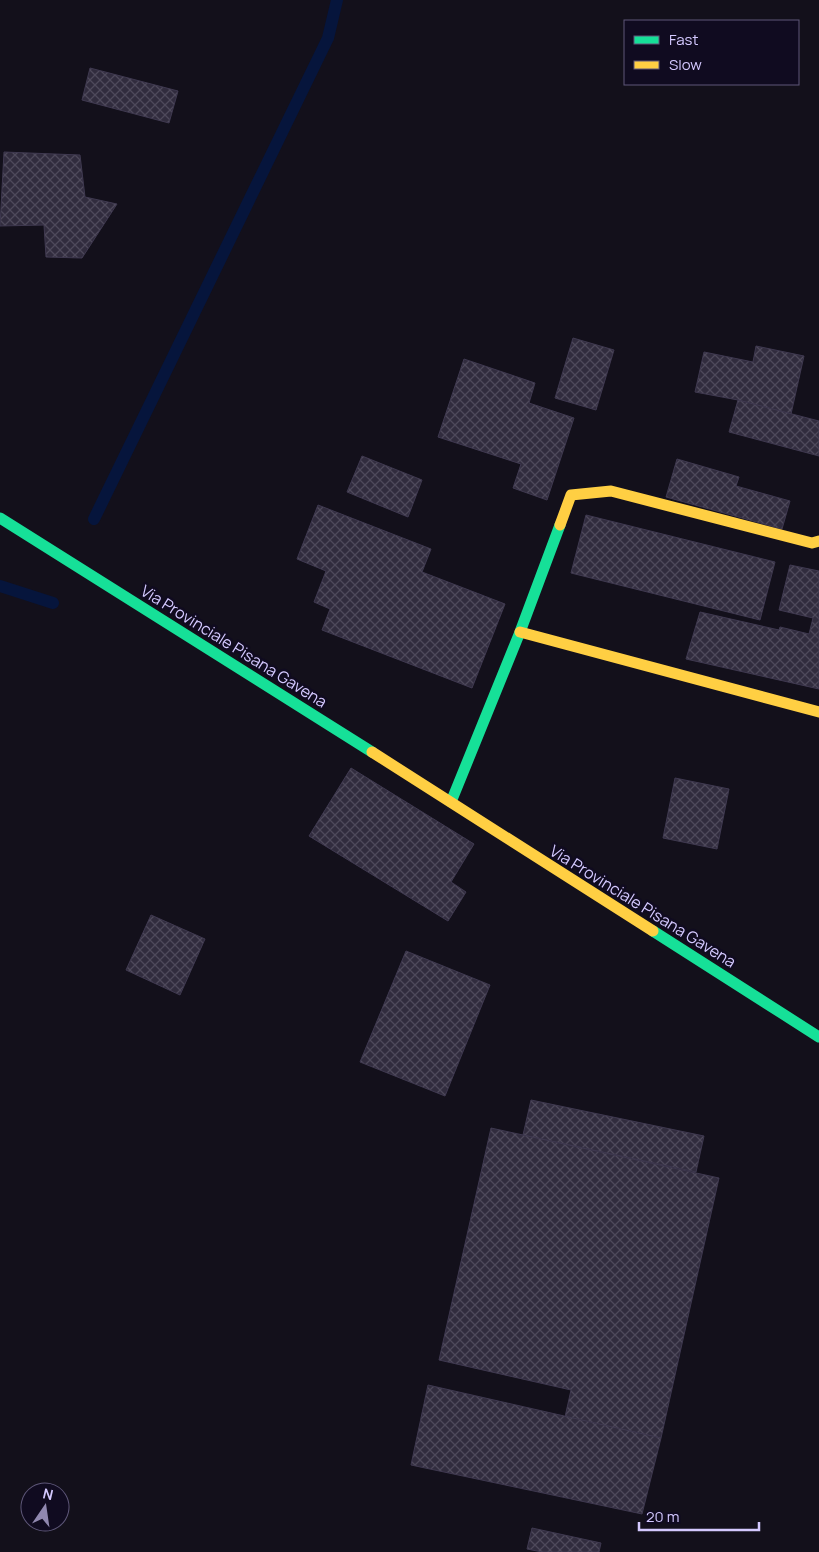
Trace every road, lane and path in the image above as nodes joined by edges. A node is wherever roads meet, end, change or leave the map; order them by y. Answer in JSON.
{"nodes":[{"id":1,"x":0,"y":518,"type":"edge"},
{"id":2,"x":819,"y":541,"type":"edge"},
{"id":3,"x":520,"y":632,"type":"junction"},
{"id":4,"x":819,"y":712,"type":"edge"},
{"id":5,"x":450,"y":802,"type":"junction"},
{"id":6,"x":819,"y":1037,"type":"edge"}],
"edges":[{"from":1,"to":5,"type":"main road","name":"Via Provinciale Pisana Gavena"},
{"from":2,"to":3,"type":"main road"},
{"from":3,"to":4,"type":"main road"},
{"from":3,"to":5,"type":"main road"},
{"from":5,"to":6,"type":"main road","name":"Via Provinciale Pisana Gavena"}]}
